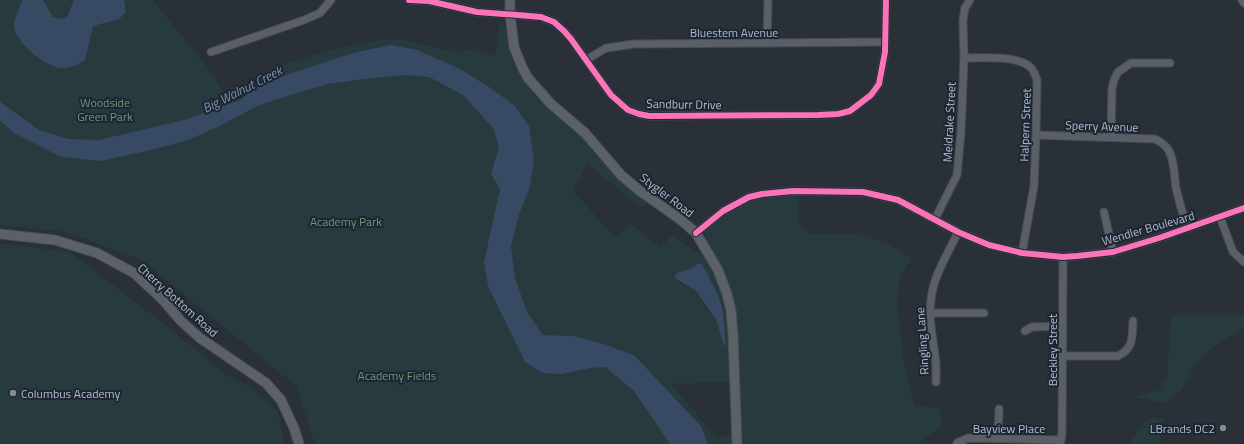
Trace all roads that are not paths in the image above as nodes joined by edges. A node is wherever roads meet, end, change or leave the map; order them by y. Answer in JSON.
{"nodes":[{"id":1,"x":331,"y":0,"type":"edge"},
{"id":2,"x":410,"y":0,"type":"edge"},
{"id":3,"x":429,"y":0,"type":"edge"},
{"id":4,"x":510,"y":0,"type":"edge"},
{"id":5,"x":768,"y":0,"type":"edge"},
{"id":6,"x":886,"y":0,"type":"edge"},
{"id":7,"x":970,"y":0,"type":"edge"},
{"id":8,"x":1242,"y":0,"type":"edge"},
{"id":9,"x":1244,"y":3,"type":"edge"},
{"id":10,"x":510,"y":14,"type":"junction"},
{"id":11,"x":885,"y":42,"type":"junction"},
{"id":12,"x":767,"y":43,"type":"junction"},
{"id":13,"x":211,"y":52,"type":"dead end"},
{"id":14,"x":964,"y":58,"type":"junction"},
{"id":15,"x":586,"y":60,"type":"junction"},
{"id":16,"x":1170,"y":63,"type":"dead end"},
{"id":17,"x":1036,"y":135,"type":"junction"},
{"id":18,"x":1111,"y":137,"type":"junction"},
{"id":19,"x":1244,"y":208,"type":"edge"},
{"id":20,"x":1104,"y":212,"type":"dead end"},
{"id":21,"x":1220,"y":217,"type":"junction"},
{"id":22,"x":935,"y":219,"type":"junction"},
{"id":23,"x":1188,"y":228,"type":"junction"},
{"id":24,"x":958,"y":232,"type":"junction"},
{"id":25,"x":696,"y":233,"type":"junction"},
{"id":26,"x":0,"y":234,"type":"edge"},
{"id":27,"x":1113,"y":252,"type":"junction"},
{"id":28,"x":1022,"y":253,"type":"junction"},
{"id":29,"x":1063,"y":256,"type":"junction"},
{"id":30,"x":1244,"y":262,"type":"edge"},
{"id":31,"x":930,"y":313,"type":"junction"},
{"id":32,"x":984,"y":313,"type":"dead end"},
{"id":33,"x":1133,"y":321,"type":"dead end"},
{"id":34,"x":1063,"y":326,"type":"junction"},
{"id":35,"x":1025,"y":331,"type":"dead end"},
{"id":36,"x":1062,"y":356,"type":"junction"},
{"id":37,"x":936,"y":382,"type":"dead end"},
{"id":38,"x":999,"y":409,"type":"dead end"},
{"id":39,"x":998,"y":438,"type":"junction"},
{"id":40,"x":1061,"y":442,"type":"edge"},
{"id":41,"x":956,"y":443,"type":"dead end"},
{"id":42,"x":299,"y":444,"type":"edge"},
{"id":43,"x":737,"y":444,"type":"edge"}],
"edges":[{"from":1,"to":13,"type":"street"},
{"from":2,"to":3,"type":"street","name":"Sandburr Drive"},
{"from":3,"to":10,"type":"street","name":"Sandburr Drive"},
{"from":4,"to":10,"type":"main road","name":"Stygler Road"},
{"from":5,"to":12,"type":"street"},
{"from":6,"to":11,"type":"street"},
{"from":7,"to":14,"type":"street","name":"Meldrake Street"},
{"from":8,"to":9,"type":"street"},
{"from":10,"to":15,"type":"street","name":"Sandburr Drive"},
{"from":10,"to":25,"type":"main road","name":"Stygler Road"},
{"from":11,"to":12,"type":"street","name":"Bluestem Avenue"},
{"from":11,"to":15,"type":"street","name":"Sandburr Drive"},
{"from":12,"to":15,"type":"street","name":"Bluestem Avenue"},
{"from":14,"to":17,"type":"street","name":"Halpern Street"},
{"from":14,"to":22,"type":"street","name":"Meldrake Street"},
{"from":16,"to":18,"type":"street"},
{"from":17,"to":18,"type":"street","name":"Sperry Avenue"},
{"from":17,"to":28,"type":"street","name":"Halpern Street"},
{"from":18,"to":23,"type":"street","name":"Sperry Avenue"},
{"from":19,"to":21,"type":"street","name":"Wendler Boulevard"},
{"from":20,"to":27,"type":"street"},
{"from":21,"to":23,"type":"street","name":"Wendler Boulevard"},
{"from":21,"to":30,"type":"street"},
{"from":22,"to":24,"type":"street","name":"Wendler Boulevard"},
{"from":22,"to":25,"type":"street","name":"Wendler Boulevard"},
{"from":23,"to":27,"type":"street","name":"Wendler Boulevard"},
{"from":24,"to":28,"type":"street","name":"Wendler Boulevard"},
{"from":24,"to":31,"type":"street","name":"Ringling Lane"},
{"from":25,"to":43,"type":"main road","name":"Stygler Road"},
{"from":26,"to":42,"type":"main road","name":"Cherry Bottom Road"},
{"from":27,"to":29,"type":"street","name":"Wendler Boulevard"},
{"from":28,"to":29,"type":"street","name":"Wendler Boulevard"},
{"from":29,"to":34,"type":"street","name":"Beckley Street"},
{"from":31,"to":32,"type":"street"},
{"from":31,"to":37,"type":"street","name":"Ringling Lane"},
{"from":33,"to":36,"type":"street"},
{"from":34,"to":35,"type":"street"},
{"from":34,"to":36,"type":"street","name":"Beckley Street"},
{"from":36,"to":40,"type":"street","name":"Beckley Street"},
{"from":38,"to":39,"type":"street"},
{"from":39,"to":40,"type":"street","name":"Bayview Place"},
{"from":39,"to":41,"type":"street","name":"Bayview Place"}]}
